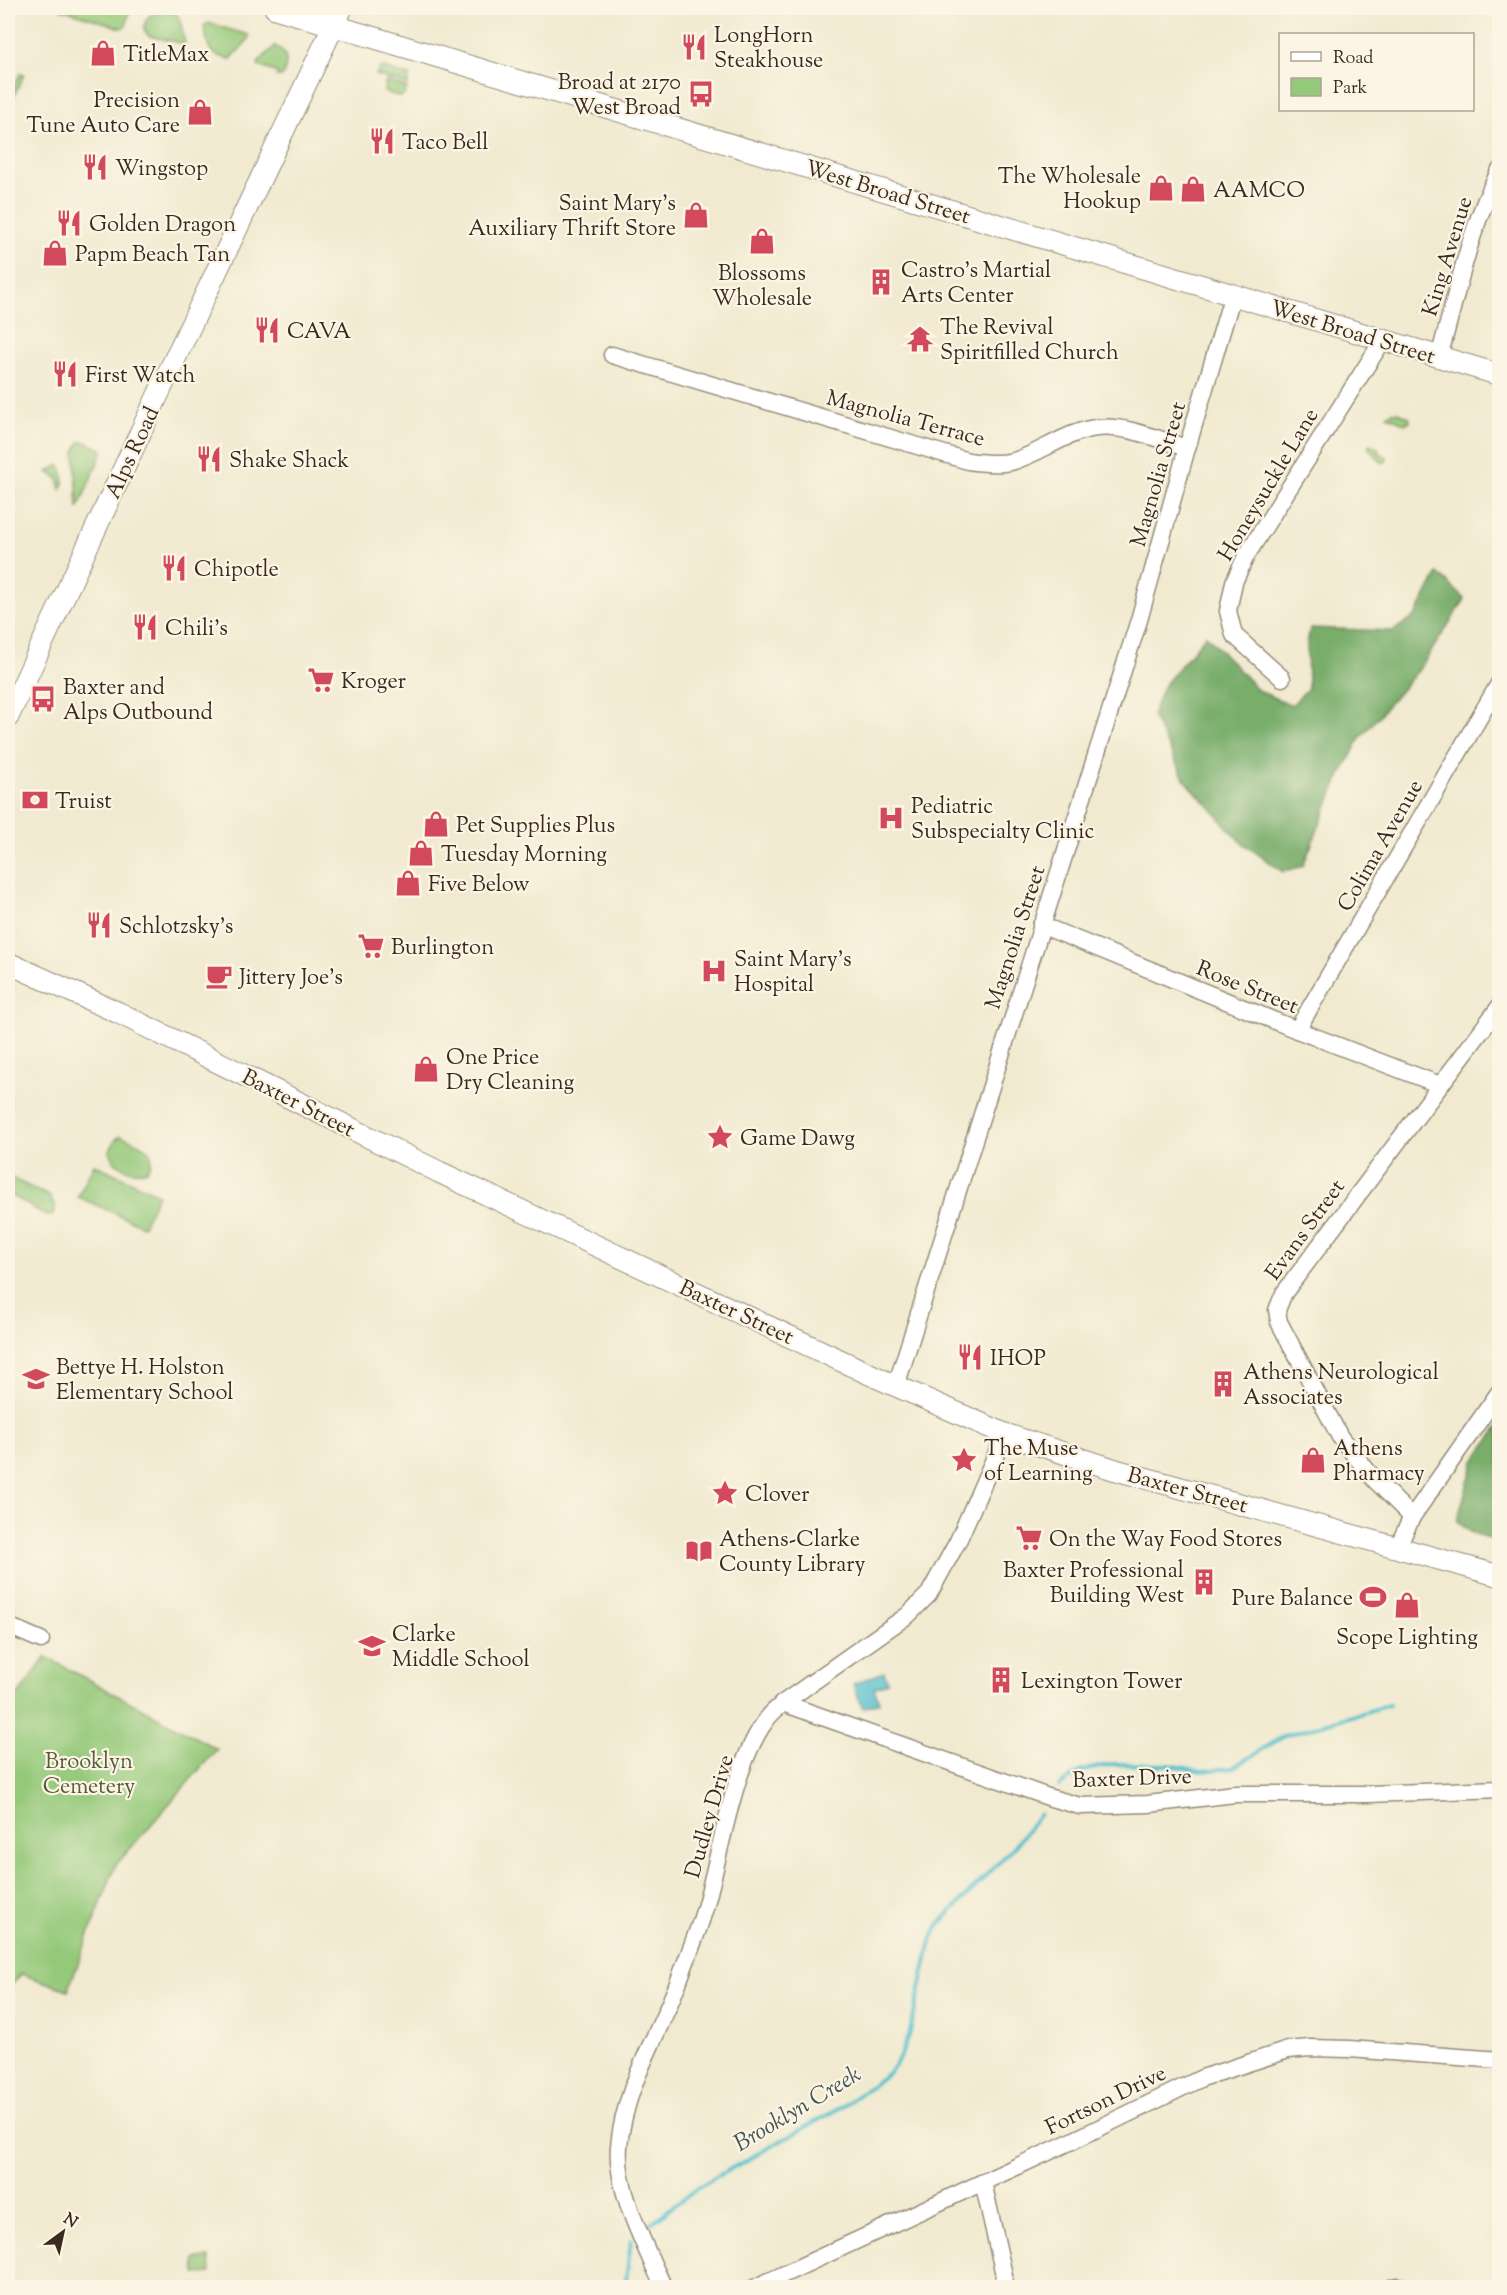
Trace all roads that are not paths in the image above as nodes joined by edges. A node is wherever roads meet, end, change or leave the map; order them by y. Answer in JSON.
{"nodes":[{"id":1,"x":275,"y":8,"type":"edge"},
{"id":2,"x":338,"y":16,"type":"edge"},
{"id":3,"x":1500,"y":170,"type":"edge"},
{"id":4,"x":1233,"y":294,"type":"junction"},
{"id":5,"x":1383,"y":340,"type":"junction"},
{"id":6,"x":612,"y":355,"type":"dead end"},
{"id":7,"x":1439,"y":357,"type":"junction"},
{"id":8,"x":1500,"y":375,"type":"edge"},
{"id":9,"x":1187,"y":447,"type":"junction"},
{"id":10,"x":1282,"y":678,"type":"dead end"},
{"id":11,"x":1500,"y":682,"type":"edge"},
{"id":12,"x":8,"y":717,"type":"edge"},
{"id":13,"x":1041,"y":926,"type":"junction"},
{"id":14,"x":8,"y":963,"type":"edge"},
{"id":15,"x":1500,"y":1006,"type":"edge"},
{"id":16,"x":1297,"y":1030,"type":"junction"},
{"id":17,"x":1440,"y":1084,"type":"junction"},
{"id":18,"x":896,"y":1386,"type":"junction"},
{"id":19,"x":1500,"y":1391,"type":"edge"},
{"id":20,"x":1005,"y":1434,"type":"junction"},
{"id":21,"x":1412,"y":1517,"type":"junction"},
{"id":22,"x":1398,"y":1546,"type":"junction"},
{"id":23,"x":1500,"y":1576,"type":"edge"},
{"id":24,"x":8,"y":1626,"type":"edge"},
{"id":25,"x":41,"y":1640,"type":"dead end"},
{"id":26,"x":783,"y":1703,"type":"junction"},
{"id":27,"x":1500,"y":1789,"type":"edge"},
{"id":28,"x":1500,"y":2060,"type":"edge"},
{"id":29,"x":983,"y":2182,"type":"junction"},
{"id":30,"x":664,"y":2288,"type":"edge"},
{"id":31,"x":754,"y":2288,"type":"edge"},
{"id":32,"x":1003,"y":2288,"type":"edge"},
{"id":33,"x":1391,"y":2288,"type":"edge"},
{"id":34,"x":1408,"y":2288,"type":"edge"}],
"edges":[{"from":1,"to":2,"type":"main road","name":"West Broad Street"},
{"from":2,"to":4,"type":"main road","name":"West Broad Street"},
{"from":2,"to":12,"type":"main road","name":"Alps Road"},
{"from":3,"to":7,"type":"street","name":"King Avenue"},
{"from":4,"to":5,"type":"main road","name":"West Broad Street"},
{"from":4,"to":9,"type":"street","name":"Magnolia Street"},
{"from":5,"to":7,"type":"main road","name":"West Broad Street"},
{"from":5,"to":10,"type":"street","name":"Honeysuckle Lane"},
{"from":6,"to":9,"type":"street","name":"Magnolia Terrace"},
{"from":7,"to":8,"type":"main road","name":"West Broad Street"},
{"from":9,"to":13,"type":"street","name":"Magnolia Street"},
{"from":11,"to":16,"type":"street","name":"Colima Avenue"},
{"from":13,"to":16,"type":"street","name":"Rose Street"},
{"from":13,"to":18,"type":"street","name":"Magnolia Street"},
{"from":14,"to":18,"type":"main road","name":"Baxter Street"},
{"from":15,"to":17,"type":"street","name":"Evans Street"},
{"from":16,"to":17,"type":"street","name":"Rose Street"},
{"from":17,"to":21,"type":"street","name":"Evans Street"},
{"from":18,"to":20,"type":"main road","name":"Baxter Street"},
{"from":19,"to":21,"type":"street"},
{"from":20,"to":22,"type":"main road","name":"Baxter Street"},
{"from":20,"to":26,"type":"street","name":"Dudley Drive"},
{"from":21,"to":22,"type":"street"},
{"from":22,"to":23,"type":"main road","name":"Baxter Street"},
{"from":24,"to":25,"type":"street"},
{"from":26,"to":27,"type":"street","name":"Baxter Drive"},
{"from":26,"to":30,"type":"street","name":"Dudley Drive"},
{"from":28,"to":29,"type":"street","name":"Fortson Drive"},
{"from":29,"to":31,"type":"street","name":"Fortson Drive"},
{"from":29,"to":32,"type":"street"},
{"from":33,"to":34,"type":"street"}]}
